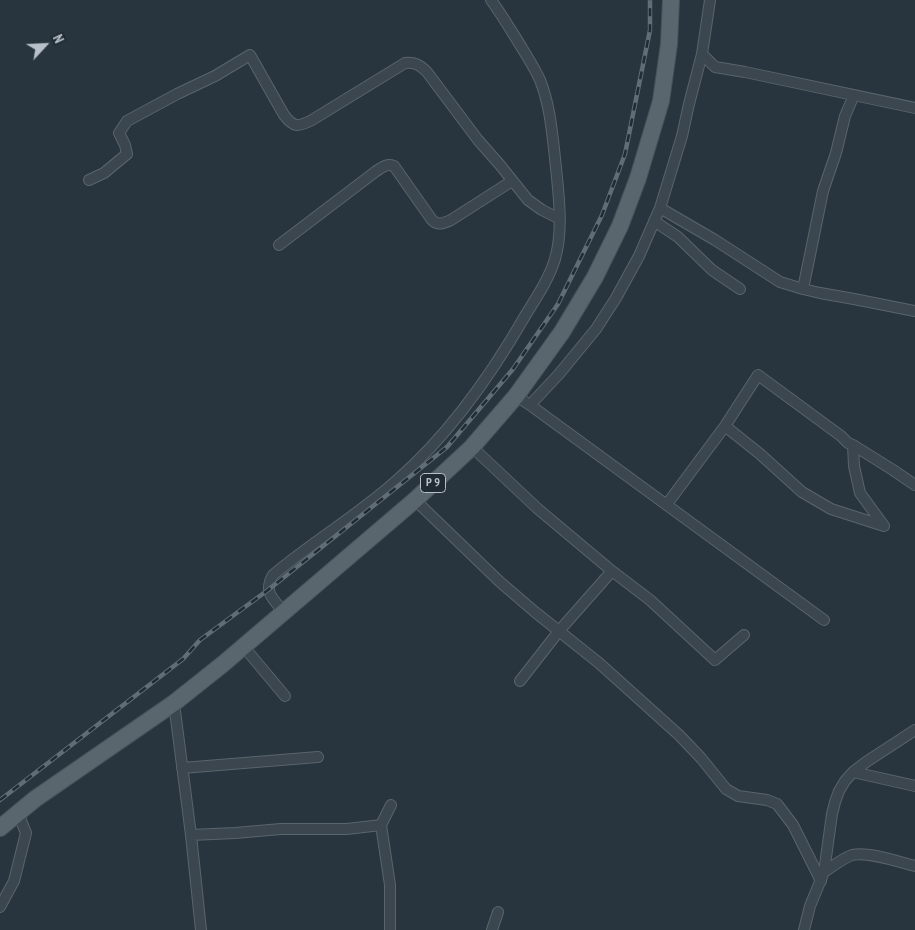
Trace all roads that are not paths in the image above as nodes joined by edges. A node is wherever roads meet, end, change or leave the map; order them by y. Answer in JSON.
{"nodes":[{"id":1,"x":491,"y":0,"type":"edge"},
{"id":2,"x":671,"y":0,"type":"edge"},
{"id":3,"x":710,"y":0,"type":"edge"},
{"id":4,"x":702,"y":54,"type":"junction"},
{"id":5,"x":854,"y":95,"type":"junction"},
{"id":6,"x":915,"y":108,"type":"edge"},
{"id":7,"x":89,"y":180,"type":"dead end"},
{"id":8,"x":512,"y":180,"type":"junction"},
{"id":9,"x":660,"y":208,"type":"junction"},
{"id":10,"x":560,"y":219,"type":"junction"},
{"id":11,"x":654,"y":221,"type":"junction"},
{"id":12,"x":279,"y":245,"type":"dead end"},
{"id":13,"x":740,"y":289,"type":"dead end"},
{"id":14,"x":803,"y":289,"type":"junction"},
{"id":15,"x":915,"y":311,"type":"edge"},
{"id":16,"x":523,"y":400,"type":"junction"},
{"id":17,"x":725,"y":426,"type":"junction"},
{"id":18,"x":853,"y":445,"type":"junction"},
{"id":19,"x":472,"y":447,"type":"junction"},
{"id":20,"x":915,"y":485,"type":"edge"},
{"id":21,"x":415,"y":500,"type":"junction"},
{"id":22,"x":667,"y":504,"type":"junction"},
{"id":23,"x":612,"y":571,"type":"junction"},
{"id":24,"x":284,"y":612,"type":"junction"},
{"id":25,"x":824,"y":620,"type":"dead end"},
{"id":26,"x":558,"y":631,"type":"junction"},
{"id":27,"x":744,"y":635,"type":"dead end"},
{"id":28,"x":244,"y":646,"type":"junction"},
{"id":29,"x":520,"y":681,"type":"dead end"},
{"id":30,"x":285,"y":696,"type":"dead end"},
{"id":31,"x":174,"y":703,"type":"junction"},
{"id":32,"x":915,"y":730,"type":"edge"},
{"id":33,"x":318,"y":757,"type":"dead end"},
{"id":34,"x":182,"y":768,"type":"junction"},
{"id":35,"x":853,"y":772,"type":"junction"},
{"id":36,"x":915,"y":786,"type":"edge"},
{"id":37,"x":391,"y":805,"type":"dead end"},
{"id":38,"x":18,"y":813,"type":"junction"},
{"id":39,"x":381,"y":825,"type":"junction"},
{"id":40,"x":0,"y":828,"type":"edge"},
{"id":41,"x":191,"y":835,"type":"junction"},
{"id":42,"x":915,"y":866,"type":"edge"},
{"id":43,"x":823,"y":877,"type":"junction"},
{"id":44,"x":0,"y":907,"type":"edge"},
{"id":45,"x":498,"y":912,"type":"dead end"},
{"id":46,"x":201,"y":930,"type":"edge"},
{"id":47,"x":390,"y":930,"type":"edge"},
{"id":48,"x":492,"y":930,"type":"edge"},
{"id":49,"x":804,"y":930,"type":"edge"}],
"edges":[{"from":1,"to":10,"type":"street"},
{"from":2,"to":16,"type":"main road","number":"P 9"},
{"from":3,"to":4,"type":"street"},
{"from":4,"to":5,"type":"street"},
{"from":4,"to":9,"type":"street"},
{"from":5,"to":6,"type":"street"},
{"from":5,"to":14,"type":"street"},
{"from":7,"to":8,"type":"street"},
{"from":8,"to":10,"type":"street"},
{"from":8,"to":12,"type":"street"},
{"from":9,"to":11,"type":"street"},
{"from":9,"to":14,"type":"street"},
{"from":10,"to":24,"type":"street"},
{"from":11,"to":13,"type":"street"},
{"from":11,"to":16,"type":"street"},
{"from":14,"to":15,"type":"street"},
{"from":16,"to":19,"type":"main road","number":"P 9"},
{"from":16,"to":22,"type":"street"},
{"from":17,"to":18,"type":"street"},
{"from":17,"to":18,"type":"street"},
{"from":17,"to":22,"type":"street"},
{"from":18,"to":20,"type":"street"},
{"from":19,"to":21,"type":"main road","number":"P 9"},
{"from":19,"to":23,"type":"street"},
{"from":21,"to":24,"type":"main road","number":"P 9"},
{"from":21,"to":26,"type":"street"},
{"from":22,"to":25,"type":"street"},
{"from":23,"to":26,"type":"street"},
{"from":23,"to":27,"type":"street"},
{"from":24,"to":28,"type":"main road","number":"P 9"},
{"from":26,"to":29,"type":"street"},
{"from":26,"to":43,"type":"street"},
{"from":28,"to":30,"type":"street"},
{"from":28,"to":31,"type":"main road","number":"P 9"},
{"from":31,"to":34,"type":"street"},
{"from":31,"to":38,"type":"main road","number":"P 9"},
{"from":32,"to":35,"type":"street"},
{"from":33,"to":34,"type":"street"},
{"from":34,"to":41,"type":"street"},
{"from":35,"to":36,"type":"street"},
{"from":35,"to":43,"type":"street"},
{"from":37,"to":39,"type":"street"},
{"from":38,"to":40,"type":"main road","number":"P 9"},
{"from":38,"to":44,"type":"street"},
{"from":39,"to":41,"type":"street"},
{"from":39,"to":47,"type":"street"},
{"from":41,"to":46,"type":"street"},
{"from":42,"to":43,"type":"street"},
{"from":43,"to":49,"type":"street"},
{"from":45,"to":48,"type":"street"}]}
